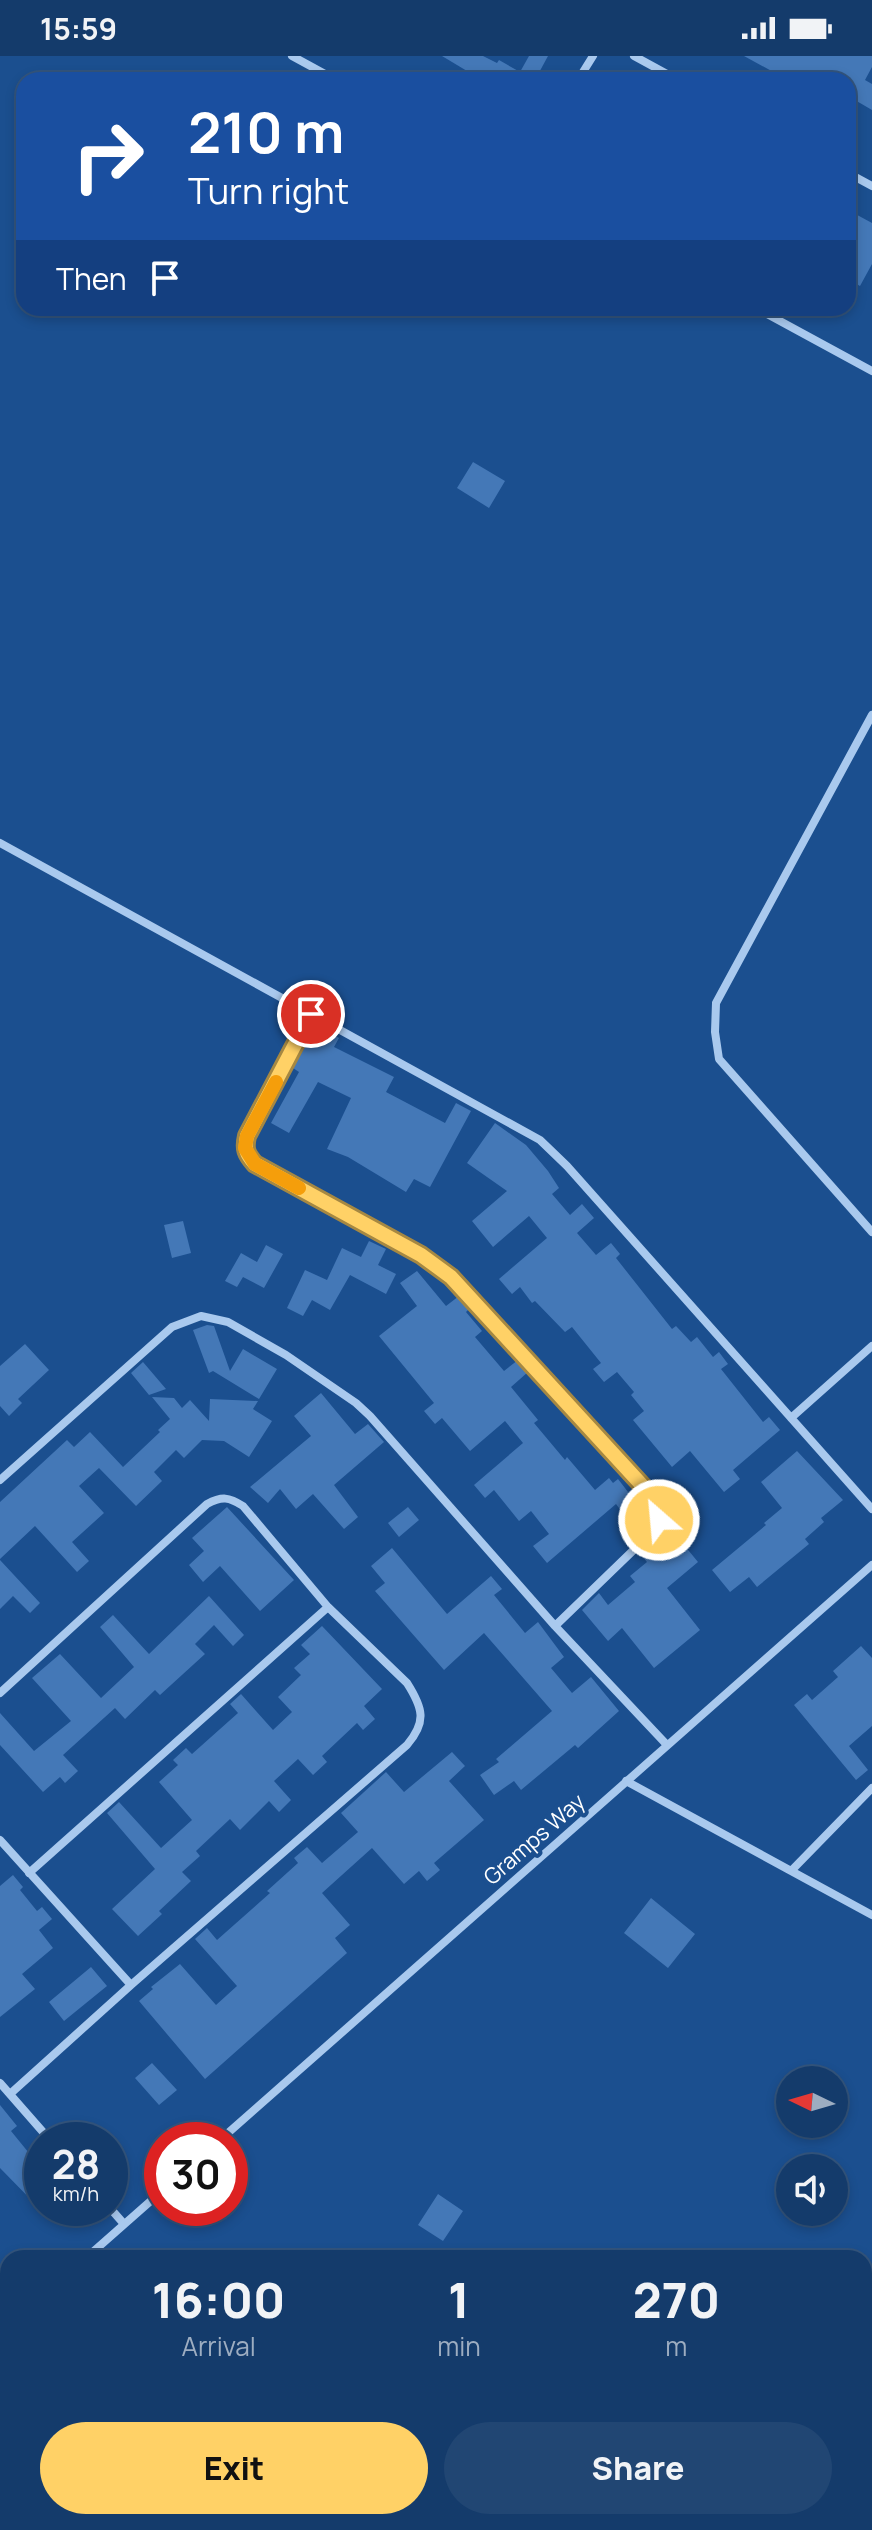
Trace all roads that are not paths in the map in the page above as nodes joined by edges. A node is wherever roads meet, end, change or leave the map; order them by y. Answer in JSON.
{"nodes":[{"id":1,"x":292,"y":56,"type":"edge"},
{"id":2,"x":634,"y":56,"type":"edge"},
{"id":3,"x":321,"y":72,"type":"edge"},
{"id":4,"x":663,"y":72,"type":"edge"},
{"id":5,"x":771,"y":316,"type":"edge"},
{"id":6,"x":871,"y":368,"type":"edge"},
{"id":7,"x":872,"y":715,"type":"edge"},
{"id":8,"x":0,"y":843,"type":"edge"},
{"id":9,"x":311,"y":1014,"type":"junction"},
{"id":10,"x":872,"y":1232,"type":"edge"},
{"id":11,"x":872,"y":1346,"type":"edge"},
{"id":12,"x":791,"y":1418,"type":"junction"},
{"id":13,"x":0,"y":1480,"type":"edge"},
{"id":14,"x":872,"y":1509,"type":"edge"},
{"id":15,"x":872,"y":1565,"type":"edge"},
{"id":16,"x":328,"y":1607,"type":"junction"},
{"id":17,"x":555,"y":1626,"type":"junction"},
{"id":18,"x":0,"y":1693,"type":"edge"},
{"id":19,"x":667,"y":1745,"type":"junction"},
{"id":20,"x":626,"y":1781,"type":"junction"},
{"id":21,"x":872,"y":1788,"type":"edge"},
{"id":22,"x":0,"y":1840,"type":"edge"},
{"id":23,"x":792,"y":1870,"type":"junction"},
{"id":24,"x":29,"y":1873,"type":"junction"},
{"id":25,"x":872,"y":1915,"type":"edge"},
{"id":26,"x":131,"y":1985,"type":"junction"},
{"id":27,"x":0,"y":2083,"type":"edge"},
{"id":28,"x":10,"y":2094,"type":"junction"},
{"id":29,"x":34,"y":2122,"type":"edge"},
{"id":30,"x":240,"y":2122,"type":"edge"},
{"id":31,"x":144,"y":2207,"type":"edge"},
{"id":32,"x":128,"y":2221,"type":"edge"},
{"id":33,"x":122,"y":2226,"type":"edge"},
{"id":34,"x":95,"y":2250,"type":"edge"}],
"edges":[{"from":1,"to":3,"type":"street"},
{"from":2,"to":4,"type":"street"},
{"from":5,"to":6,"type":"street"},
{"from":7,"to":10,"type":"street"},
{"from":8,"to":9,"type":"street"},
{"from":9,"to":12,"type":"street"},
{"from":9,"to":17,"type":"street"},
{"from":11,"to":12,"type":"street"},
{"from":12,"to":14,"type":"street"},
{"from":13,"to":17,"type":"street"},
{"from":15,"to":19,"type":"street","name":"Gramps Way"},
{"from":16,"to":18,"type":"street"},
{"from":16,"to":24,"type":"street"},
{"from":16,"to":26,"type":"street"},
{"from":17,"to":19,"type":"street"},
{"from":19,"to":20,"type":"street","name":"Gramps Way"},
{"from":20,"to":23,"type":"street"},
{"from":20,"to":30,"type":"street","name":"Gramps Way"},
{"from":21,"to":23,"type":"street"},
{"from":22,"to":24,"type":"street"},
{"from":23,"to":25,"type":"street"},
{"from":24,"to":26,"type":"street"},
{"from":26,"to":28,"type":"street"},
{"from":27,"to":28,"type":"street"},
{"from":28,"to":29,"type":"street"},
{"from":31,"to":32,"type":"street"},
{"from":33,"to":34,"type":"street"}]}
